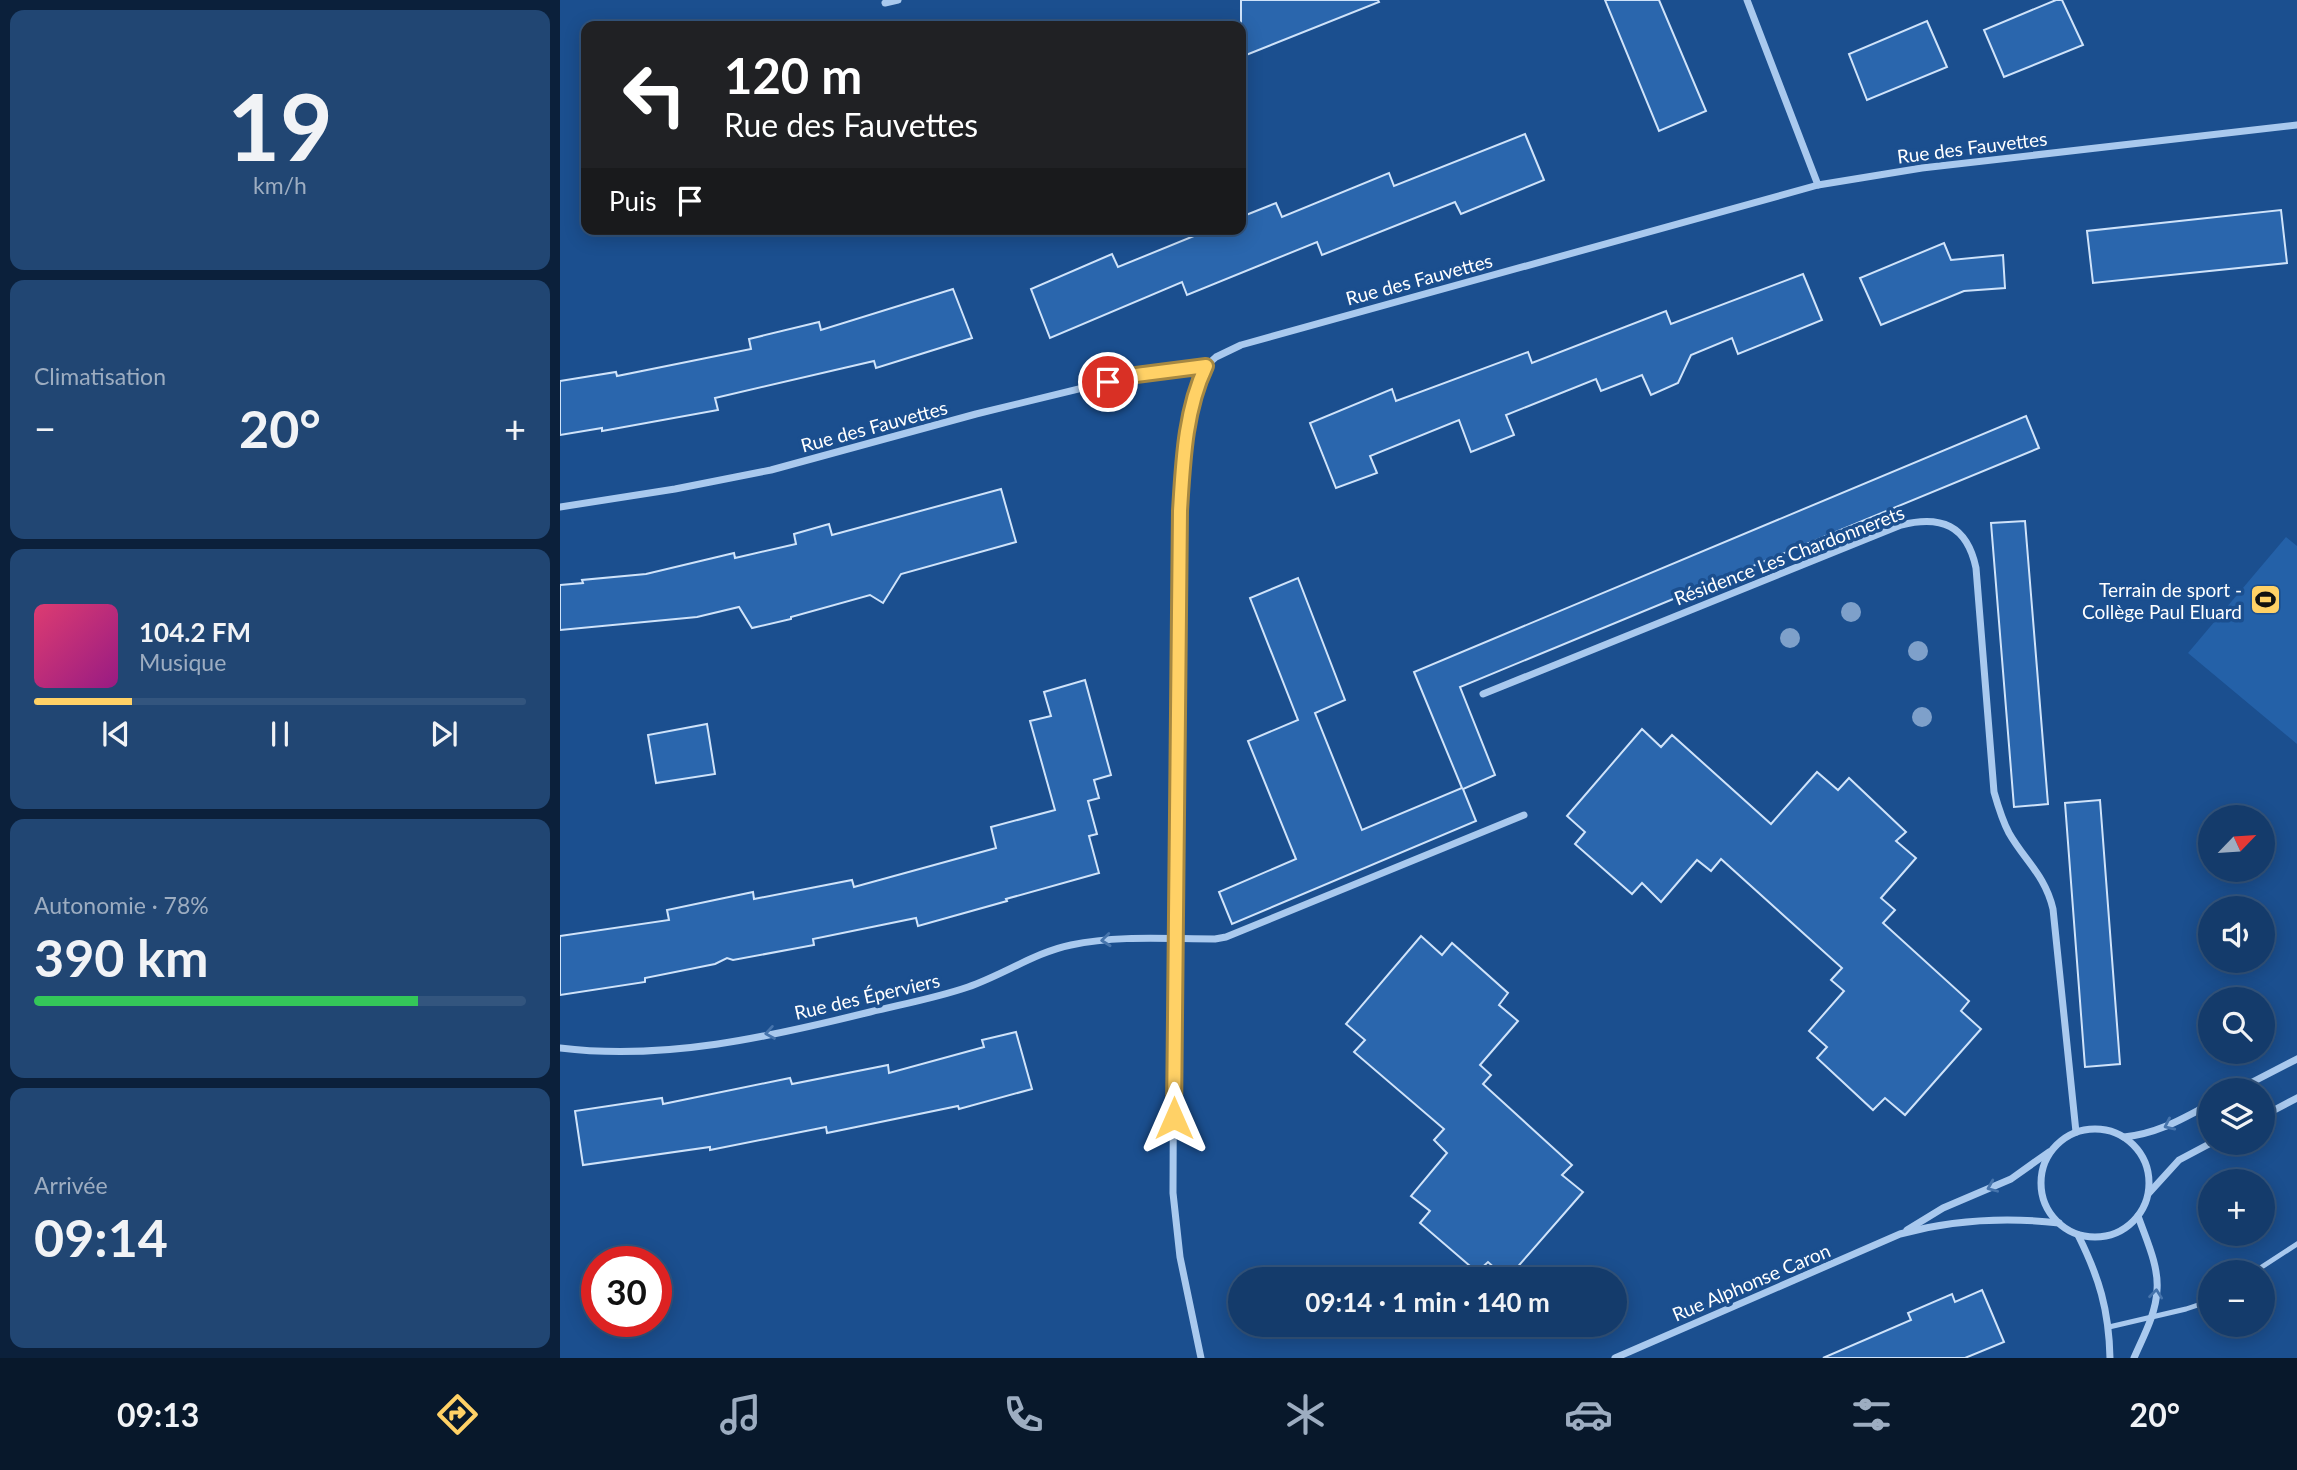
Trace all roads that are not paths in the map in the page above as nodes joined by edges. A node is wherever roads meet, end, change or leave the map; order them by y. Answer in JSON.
{"nodes":[{"id":1,"x":898,"y":0,"type":"edge"},
{"id":2,"x":1747,"y":0,"type":"edge"},
{"id":3,"x":885,"y":3,"type":"dead end"},
{"id":4,"x":2297,"y":125,"type":"edge"},
{"id":5,"x":1818,"y":185,"type":"junction"},
{"id":6,"x":1206,"y":366,"type":"junction"},
{"id":7,"x":560,"y":507,"type":"edge"},
{"id":8,"x":1483,"y":694,"type":"dead end"},
{"id":9,"x":1524,"y":815,"type":"dead end"},
{"id":10,"x":1174,"y":939,"type":"junction"},
{"id":11,"x":560,"y":1048,"type":"edge"},
{"id":12,"x":2297,"y":1059,"type":"edge"},
{"id":13,"x":2260,"y":1078,"type":"edge"},
{"id":14,"x":2297,"y":1098,"type":"edge"},
{"id":15,"x":2198,"y":1110,"type":"edge"},
{"id":16,"x":2275,"y":1110,"type":"edge"},
{"id":17,"x":2076,"y":1132,"type":"junction"},
{"id":18,"x":2124,"y":1137,"type":"junction"},
{"id":19,"x":2198,"y":1150,"type":"edge"},
{"id":20,"x":2050,"y":1152,"type":"junction"},
{"id":21,"x":2148,"y":1193,"type":"junction"},
{"id":22,"x":2138,"y":1216,"type":"junction"},
{"id":23,"x":2059,"y":1223,"type":"junction"},
{"id":24,"x":1900,"y":1234,"type":"junction"},
{"id":25,"x":2078,"y":1235,"type":"junction"},
{"id":26,"x":2297,"y":1244,"type":"edge"},
{"id":27,"x":2272,"y":1260,"type":"edge"},
{"id":28,"x":2198,"y":1304,"type":"edge"},
{"id":29,"x":2151,"y":1318,"type":"junction"},
{"id":30,"x":2109,"y":1327,"type":"junction"},
{"id":31,"x":1201,"y":1358,"type":"edge"},
{"id":32,"x":1615,"y":1358,"type":"edge"},
{"id":33,"x":2110,"y":1358,"type":"edge"},
{"id":34,"x":2134,"y":1358,"type":"edge"}],
"edges":[{"from":1,"to":3,"type":"street"},
{"from":2,"to":5,"type":"street"},
{"from":4,"to":5,"type":"street","name":"Rue des Fauvettes"},
{"from":5,"to":6,"type":"street","name":"Rue des Fauvettes"},
{"from":6,"to":7,"type":"street","name":"Rue des Fauvettes"},
{"from":6,"to":10,"type":"street"},
{"from":8,"to":17,"type":"street","name":"Résidence Les Chardonnerets"},
{"from":9,"to":10,"type":"street"},
{"from":10,"to":11,"type":"street","name":"Rue des Éperviers","one_way":true},
{"from":10,"to":31,"type":"street"},
{"from":12,"to":13,"type":"street"},
{"from":14,"to":16,"type":"street"},
{"from":15,"to":18,"type":"street","one_way":true},
{"from":17,"to":18,"type":"street"},
{"from":17,"to":20,"type":"street"},
{"from":18,"to":21,"type":"street"},
{"from":19,"to":21,"type":"street"},
{"from":20,"to":23,"type":"street"},
{"from":20,"to":24,"type":"street","name":"Rue Alphonse Caron","one_way":true},
{"from":21,"to":22,"type":"street"},
{"from":22,"to":25,"type":"street"},
{"from":29,"to":22,"type":"street","one_way":true},
{"from":23,"to":24,"type":"street","name":"Rue Alphonse Caron"},
{"from":23,"to":25,"type":"street"},
{"from":24,"to":32,"type":"street","name":"Rue Alphonse Caron"},
{"from":25,"to":30,"type":"street"},
{"from":26,"to":27,"type":"lane"},
{"from":28,"to":29,"type":"lane"},
{"from":29,"to":30,"type":"lane"},
{"from":29,"to":34,"type":"street"},
{"from":30,"to":33,"type":"street"}]}
